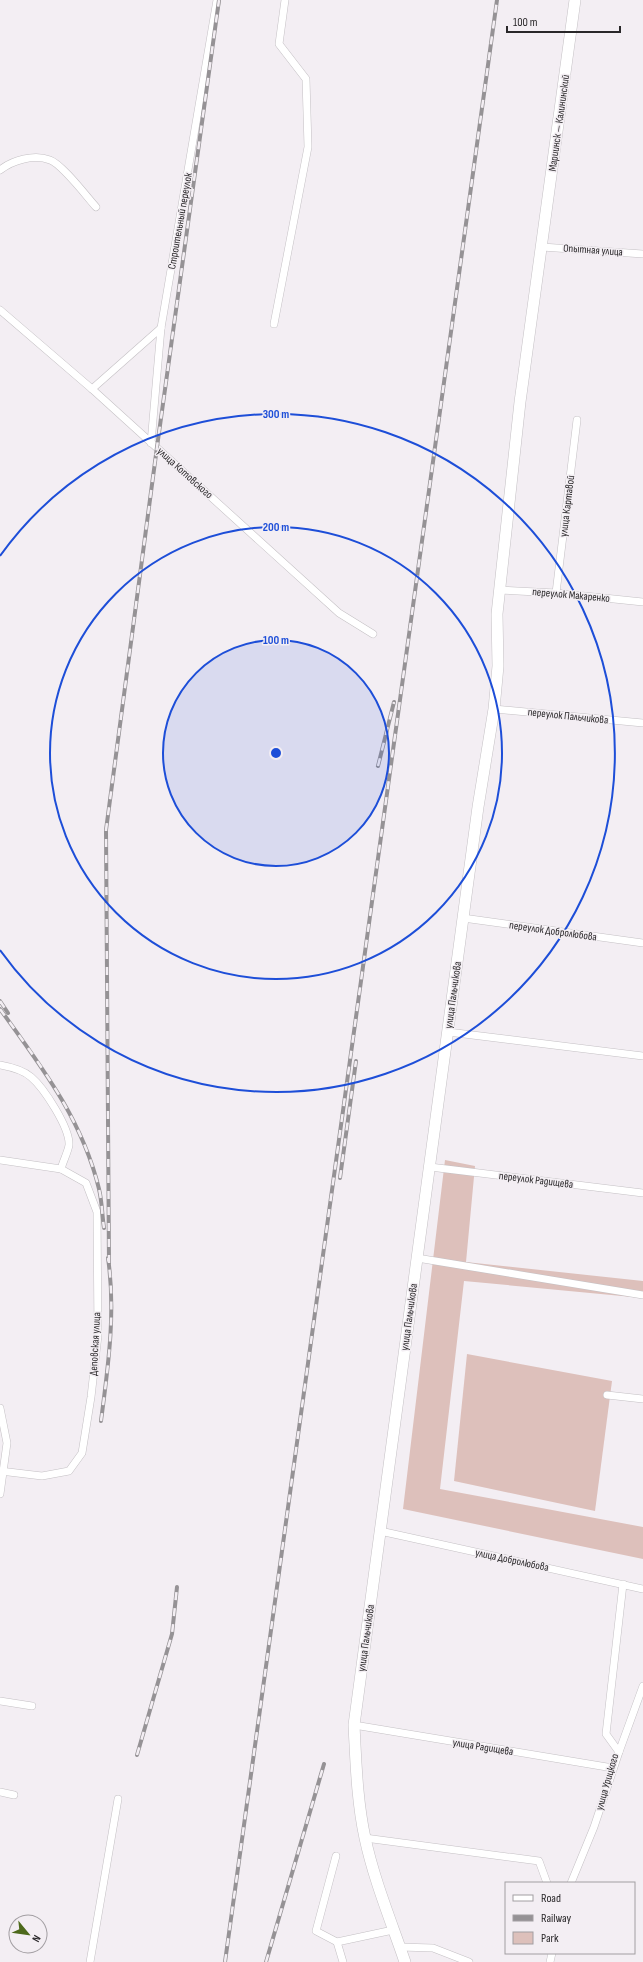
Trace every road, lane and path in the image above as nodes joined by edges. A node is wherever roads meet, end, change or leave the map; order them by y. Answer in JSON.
{"nodes":[{"id":1,"x":217,"y":0,"type":"edge"},
{"id":2,"x":285,"y":0,"type":"edge"},
{"id":3,"x":575,"y":0,"type":"edge"},
{"id":4,"x":0,"y":170,"type":"edge"},
{"id":5,"x":96,"y":207,"type":"dead end"},
{"id":6,"x":542,"y":247,"type":"junction"},
{"id":7,"x":643,"y":254,"type":"edge"},
{"id":8,"x":0,"y":310,"type":"edge"},
{"id":9,"x":274,"y":324,"type":"dead end"},
{"id":10,"x":161,"y":328,"type":"junction"},
{"id":11,"x":92,"y":389,"type":"junction"},
{"id":12,"x":577,"y":420,"type":"dead end"},
{"id":13,"x":151,"y":443,"type":"junction"},
{"id":14,"x":499,"y":590,"type":"junction"},
{"id":15,"x":556,"y":593,"type":"junction"},
{"id":16,"x":643,"y":602,"type":"edge"},
{"id":17,"x":373,"y":634,"type":"dead end"},
{"id":18,"x":494,"y":709,"type":"junction"},
{"id":19,"x":643,"y":723,"type":"edge"},
{"id":20,"x":463,"y":918,"type":"junction"},
{"id":21,"x":643,"y":943,"type":"edge"},
{"id":22,"x":448,"y":1032,"type":"junction"},
{"id":23,"x":643,"y":1056,"type":"edge"},
{"id":24,"x":0,"y":1065,"type":"edge"},
{"id":25,"x":0,"y":1160,"type":"edge"},
{"id":26,"x":430,"y":1167,"type":"junction"},
{"id":27,"x":61,"y":1169,"type":"junction"},
{"id":28,"x":643,"y":1193,"type":"edge"},
{"id":29,"x":417,"y":1258,"type":"junction"},
{"id":30,"x":643,"y":1294,"type":"edge"},
{"id":31,"x":607,"y":1394,"type":"dead end"},
{"id":32,"x":643,"y":1399,"type":"edge"},
{"id":33,"x":0,"y":1408,"type":"edge"},
{"id":34,"x":2,"y":1472,"type":"edge"},
{"id":35,"x":0,"y":1494,"type":"edge"},
{"id":36,"x":380,"y":1531,"type":"junction"},
{"id":37,"x":624,"y":1584,"type":"junction"},
{"id":38,"x":643,"y":1589,"type":"edge"},
{"id":39,"x":643,"y":1686,"type":"edge"},
{"id":40,"x":0,"y":1701,"type":"edge"},
{"id":41,"x":32,"y":1706,"type":"dead end"},
{"id":42,"x":354,"y":1725,"type":"junction"},
{"id":43,"x":619,"y":1752,"type":"junction"},
{"id":44,"x":612,"y":1768,"type":"junction"},
{"id":45,"x":0,"y":1792,"type":"edge"},
{"id":46,"x":14,"y":1795,"type":"dead end"},
{"id":47,"x":118,"y":1799,"type":"dead end"},
{"id":48,"x":365,"y":1838,"type":"junction"},
{"id":49,"x":336,"y":1856,"type":"dead end"},
{"id":50,"x":547,"y":1882,"type":"edge"},
{"id":51,"x":571,"y":1882,"type":"edge"},
{"id":52,"x":393,"y":1930,"type":"junction"},
{"id":53,"x":336,"y":1942,"type":"junction"},
{"id":54,"x":400,"y":1946,"type":"junction"},
{"id":55,"x":90,"y":1962,"type":"edge"},
{"id":56,"x":343,"y":1962,"type":"edge"},
{"id":57,"x":405,"y":1962,"type":"edge"},
{"id":58,"x":469,"y":1962,"type":"edge"}],
"edges":[{"from":1,"to":10,"type":"street","name":"Строительный переулок"},
{"from":2,"to":9,"type":"street"},
{"from":3,"to":6,"type":"main road","name":"Мариинск — Калининский"},
{"from":4,"to":5,"type":"street"},
{"from":6,"to":7,"type":"street","name":"Опытная улица"},
{"from":6,"to":14,"type":"main road","name":"Мариинск — Калининский"},
{"from":8,"to":11,"type":"street","name":"улица Котовского"},
{"from":10,"to":11,"type":"street"},
{"from":10,"to":13,"type":"street","name":"Строительный переулок"},
{"from":11,"to":13,"type":"street","name":"улица Котовского"},
{"from":12,"to":15,"type":"street","name":"улица Картавой"},
{"from":13,"to":17,"type":"street","name":"улица Котовского"},
{"from":14,"to":15,"type":"street","name":"переулок Макаренко"},
{"from":14,"to":18,"type":"main road","name":"улица Пальчикова"},
{"from":15,"to":16,"type":"street","name":"переулок Макаренко"},
{"from":18,"to":19,"type":"street","name":"переулок Пальчикова"},
{"from":18,"to":20,"type":"main road","name":"улица Пальчикова"},
{"from":20,"to":21,"type":"street","name":"переулок Добролюбова"},
{"from":20,"to":22,"type":"main road","name":"улица Пальчикова"},
{"from":22,"to":23,"type":"street"},
{"from":22,"to":26,"type":"main road","name":"улица Пальчикова"},
{"from":24,"to":27,"type":"street"},
{"from":25,"to":27,"type":"street"},
{"from":26,"to":28,"type":"street","name":"переулок Радищева"},
{"from":26,"to":29,"type":"main road","name":"улица Пальчикова"},
{"from":27,"to":34,"type":"street","name":"Деповская улица"},
{"from":29,"to":30,"type":"street"},
{"from":29,"to":36,"type":"main road","name":"улица Пальчикова"},
{"from":31,"to":32,"type":"street"},
{"from":33,"to":34,"type":"street"},
{"from":34,"to":35,"type":"street"},
{"from":36,"to":37,"type":"street","name":"улица Добролюбова"},
{"from":36,"to":42,"type":"main road","name":"улица Пальчикова"},
{"from":37,"to":38,"type":"street","name":"улица Добролюбова"},
{"from":37,"to":43,"type":"street","name":"улица Урицкого"},
{"from":39,"to":43,"type":"street"},
{"from":40,"to":41,"type":"street"},
{"from":42,"to":44,"type":"street","name":"улица Радищева"},
{"from":42,"to":48,"type":"main road","name":"улица Пальчикова"},
{"from":43,"to":44,"type":"street","name":"улица Урицкого"},
{"from":44,"to":51,"type":"street","name":"улица Урицкого"},
{"from":45,"to":46,"type":"street"},
{"from":47,"to":55,"type":"street"},
{"from":48,"to":50,"type":"street"},
{"from":48,"to":52,"type":"main road","name":"улица Пальчикова"},
{"from":49,"to":53,"type":"street"},
{"from":52,"to":53,"type":"street"},
{"from":52,"to":54,"type":"main road","name":"улица Пальчикова"},
{"from":53,"to":56,"type":"street"},
{"from":54,"to":57,"type":"main road","name":"улица Пальчикова"},
{"from":54,"to":58,"type":"street"}]}
